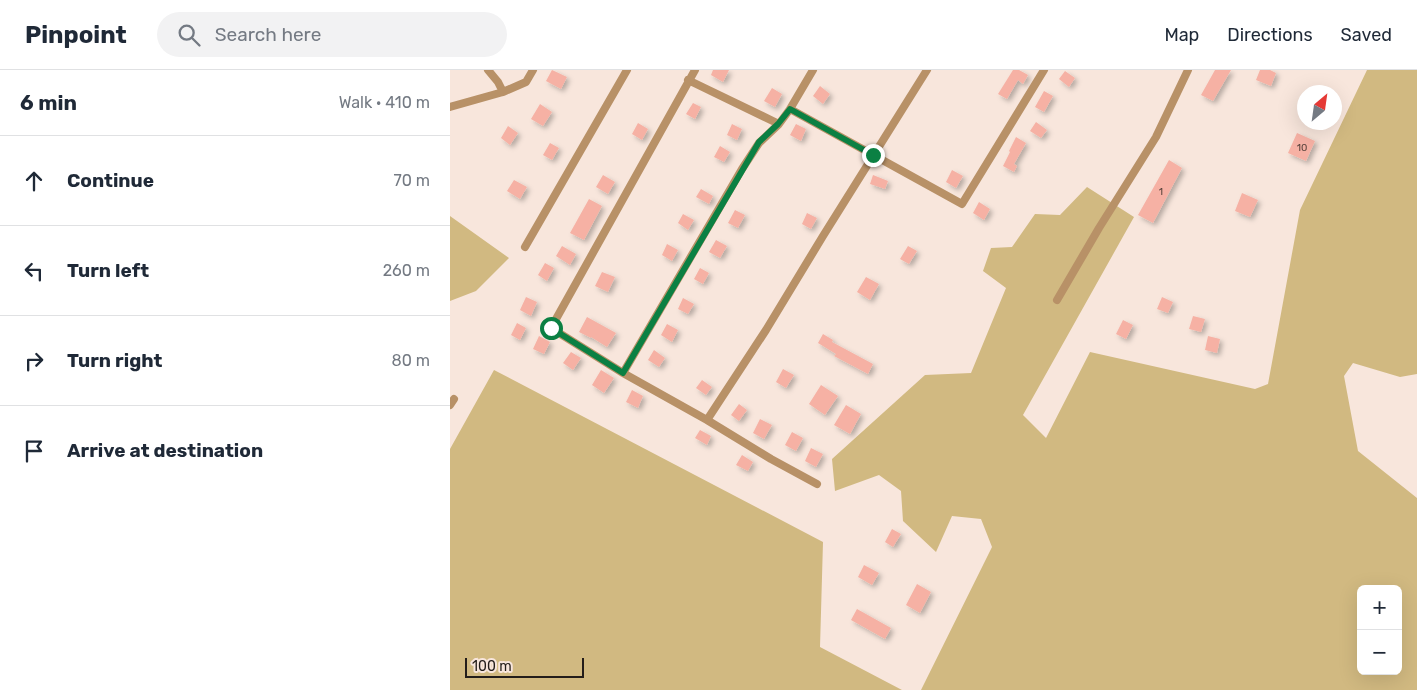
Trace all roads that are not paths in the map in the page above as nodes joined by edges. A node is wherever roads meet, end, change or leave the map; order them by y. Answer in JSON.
{"nodes":[{"id":1,"x":488,"y":70,"type":"edge"},
{"id":2,"x":533,"y":70,"type":"edge"},
{"id":3,"x":627,"y":70,"type":"edge"},
{"id":4,"x":695,"y":70,"type":"edge"},
{"id":5,"x":813,"y":70,"type":"edge"},
{"id":6,"x":927,"y":70,"type":"edge"},
{"id":7,"x":1044,"y":70,"type":"edge"},
{"id":8,"x":1188,"y":70,"type":"edge"},
{"id":9,"x":688,"y":80,"type":"junction"},
{"id":10,"x":502,"y":92,"type":"junction"},
{"id":11,"x":450,"y":107,"type":"edge"},
{"id":12,"x":790,"y":109,"type":"junction"},
{"id":13,"x":778,"y":124,"type":"junction"},
{"id":14,"x":873,"y":155,"type":"junction"},
{"id":15,"x":525,"y":247,"type":"dead end"},
{"id":16,"x":1057,"y":300,"type":"dead end"},
{"id":17,"x":623,"y":373,"type":"junction"},
{"id":18,"x":707,"y":420,"type":"junction"},
{"id":19,"x":817,"y":484,"type":"dead end"}],
"edges":[{"from":1,"to":10,"type":"street"},
{"from":2,"to":10,"type":"street"},
{"from":3,"to":15,"type":"street"},
{"from":4,"to":9,"type":"street"},
{"from":5,"to":12,"type":"street"},
{"from":6,"to":14,"type":"street"},
{"from":7,"to":14,"type":"street"},
{"from":8,"to":16,"type":"street"},
{"from":9,"to":13,"type":"street"},
{"from":9,"to":17,"type":"street"},
{"from":10,"to":11,"type":"street"},
{"from":12,"to":13,"type":"street"},
{"from":12,"to":14,"type":"street"},
{"from":13,"to":17,"type":"street"},
{"from":14,"to":18,"type":"street"},
{"from":17,"to":18,"type":"street"},
{"from":18,"to":19,"type":"street"}]}
